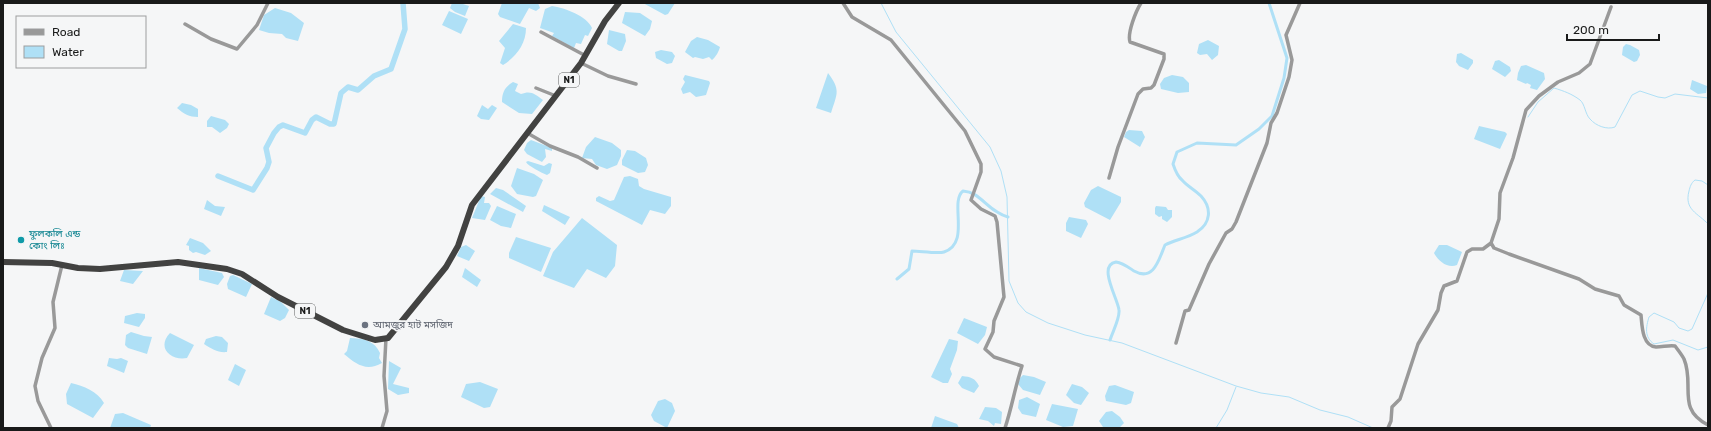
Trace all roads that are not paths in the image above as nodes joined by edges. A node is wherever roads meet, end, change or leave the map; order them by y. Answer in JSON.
{"nodes":[{"id":1,"x":268,"y":3,"type":"edge"},
{"id":2,"x":619,"y":3,"type":"edge"},
{"id":3,"x":843,"y":3,"type":"edge"},
{"id":4,"x":1141,"y":3,"type":"edge"},
{"id":5,"x":1300,"y":3,"type":"edge"},
{"id":6,"x":1611,"y":7,"type":"dead end"},
{"id":7,"x":185,"y":24,"type":"dead end"},
{"id":8,"x":541,"y":32,"type":"dead end"},
{"id":9,"x":586,"y":56,"type":"junction"},
{"id":10,"x":582,"y":63,"type":"junction"},
{"id":11,"x":636,"y":84,"type":"dead end"},
{"id":12,"x":536,"y":88,"type":"dead end"},
{"id":13,"x":557,"y":96,"type":"junction"},
{"id":14,"x":529,"y":134,"type":"junction"},
{"id":15,"x":597,"y":168,"type":"dead end"},
{"id":16,"x":1109,"y":178,"type":"dead end"},
{"id":17,"x":1490,"y":243,"type":"junction"},
{"id":18,"x":3,"y":262,"type":"edge"},
{"id":19,"x":62,"y":264,"type":"junction"},
{"id":20,"x":386,"y":338,"type":"junction"},
{"id":21,"x":1176,"y":343,"type":"dead end"},
{"id":22,"x":1708,"y":425,"type":"edge"},
{"id":23,"x":51,"y":428,"type":"edge"},
{"id":24,"x":382,"y":428,"type":"edge"},
{"id":25,"x":1005,"y":428,"type":"edge"},
{"id":26,"x":1388,"y":428,"type":"edge"}],
"edges":[{"from":1,"to":7,"type":"street"},
{"from":2,"to":9,"type":"highway","number":"N1"},
{"from":3,"to":25,"type":"street"},
{"from":4,"to":16,"type":"street"},
{"from":5,"to":21,"type":"street"},
{"from":6,"to":17,"type":"street"},
{"from":8,"to":9,"type":"street"},
{"from":9,"to":10,"type":"highway","number":"N1"},
{"from":10,"to":11,"type":"street"},
{"from":10,"to":13,"type":"highway","number":"N1"},
{"from":12,"to":13,"type":"street"},
{"from":13,"to":14,"type":"highway","number":"N1"},
{"from":14,"to":15,"type":"street"},
{"from":14,"to":20,"type":"highway","number":"N1"},
{"from":17,"to":22,"type":"street"},
{"from":17,"to":26,"type":"street"},
{"from":18,"to":19,"type":"highway","number":"N1"},
{"from":19,"to":20,"type":"highway","number":"N1"},
{"from":19,"to":23,"type":"street"},
{"from":20,"to":24,"type":"street"}]}
